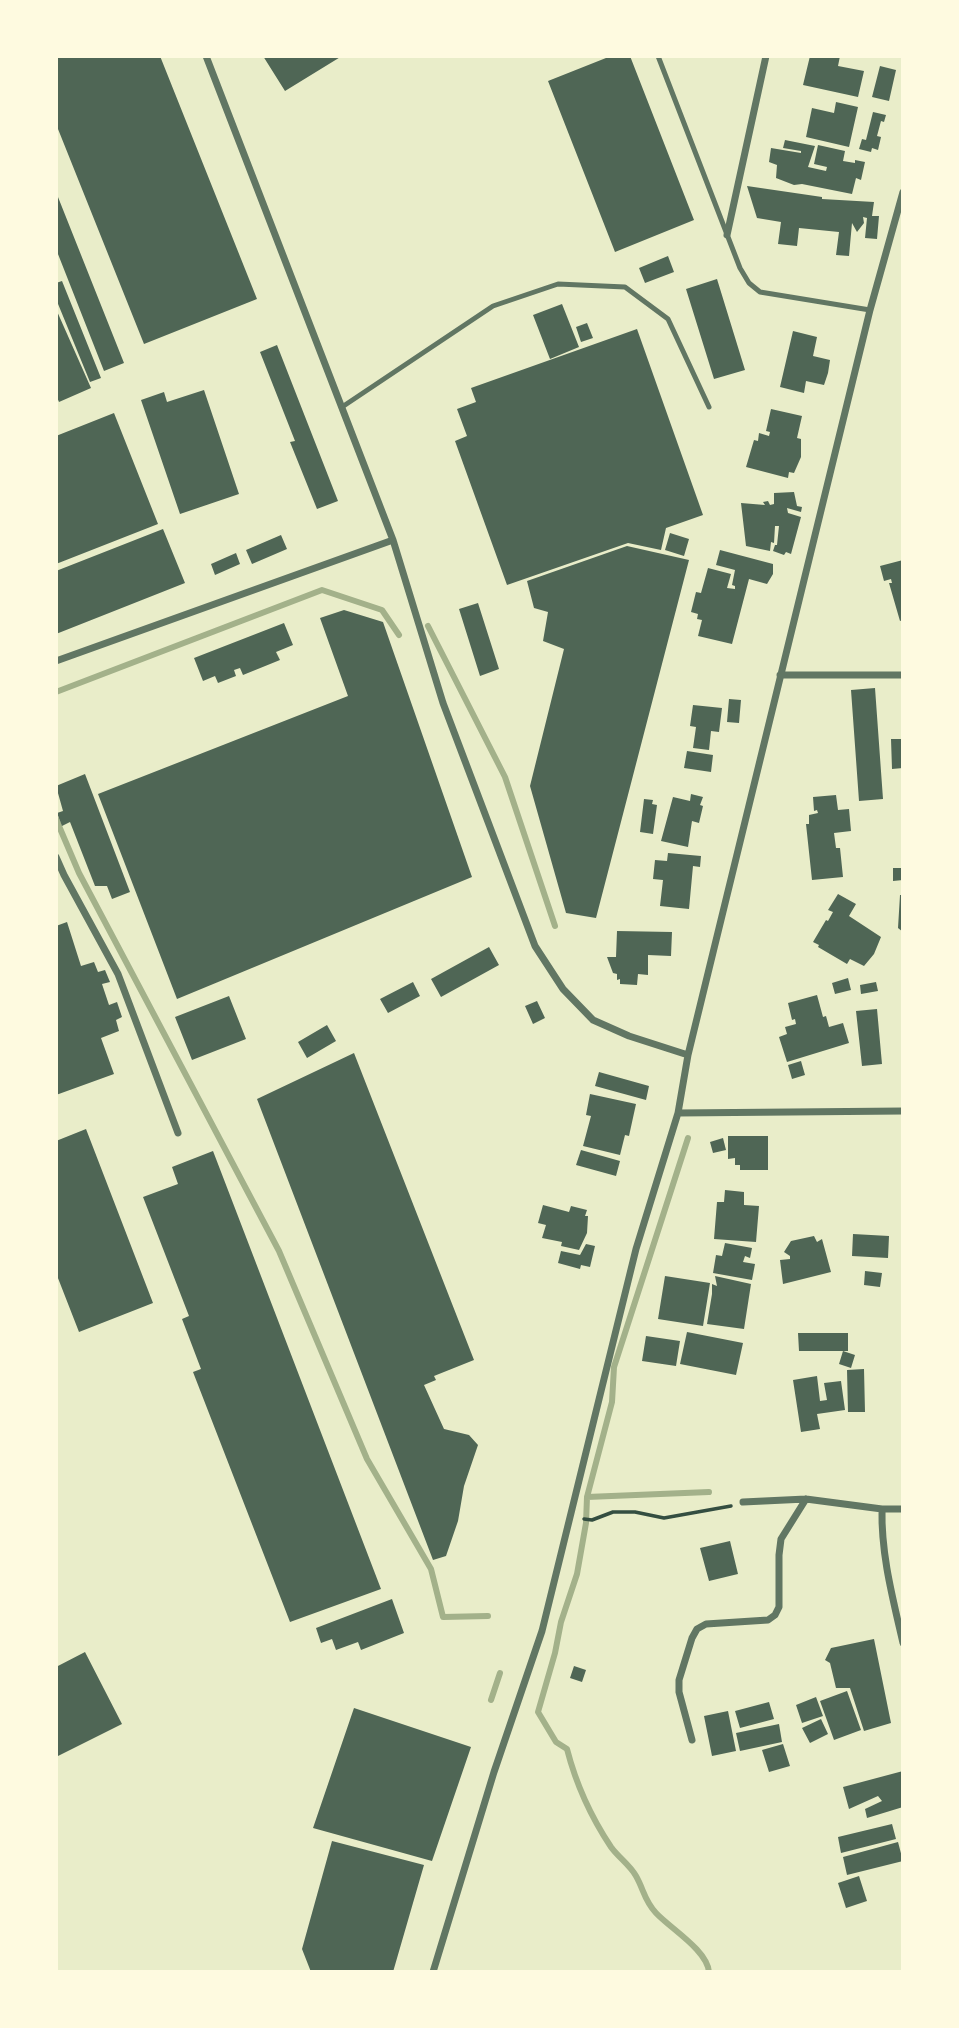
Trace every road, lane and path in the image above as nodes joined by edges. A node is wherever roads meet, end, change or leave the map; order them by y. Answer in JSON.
{"nodes":[{"id":1,"x":206,"y":56,"type":"edge"},
{"id":2,"x":658,"y":56,"type":"edge"},
{"id":3,"x":766,"y":56,"type":"edge"},
{"id":4,"x":903,"y":192,"type":"edge"},
{"id":5,"x":727,"y":235,"type":"junction"},
{"id":6,"x":870,"y":310,"type":"junction"},
{"id":7,"x":342,"y":407,"type":"junction"},
{"id":8,"x":709,"y":407,"type":"dead end"},
{"id":9,"x":393,"y":540,"type":"junction"},
{"id":10,"x":56,"y":661,"type":"edge"},
{"id":11,"x":780,"y":675,"type":"junction"},
{"id":12,"x":903,"y":675,"type":"edge"},
{"id":13,"x":56,"y":857,"type":"edge"},
{"id":14,"x":688,"y":1055,"type":"junction"},
{"id":15,"x":903,"y":1111,"type":"edge"},
{"id":16,"x":678,"y":1113,"type":"junction"},
{"id":17,"x":178,"y":1133,"type":"dead end"},
{"id":18,"x":806,"y":1499,"type":"junction"},
{"id":19,"x":743,"y":1502,"type":"joint"},
{"id":20,"x":882,"y":1509,"type":"junction"},
{"id":21,"x":903,"y":1509,"type":"edge"},
{"id":22,"x":593,"y":1520,"type":"dead end"},
{"id":23,"x":903,"y":1643,"type":"edge"},
{"id":24,"x":692,"y":1740,"type":"dead end"},
{"id":25,"x":433,"y":1972,"type":"edge"}],
"edges":[{"from":1,"to":7,"type":"street"},
{"from":2,"to":5,"type":"lane"},
{"from":3,"to":5,"type":"street"},
{"from":4,"to":6,"type":"street"},
{"from":5,"to":6,"type":"lane"},
{"from":6,"to":11,"type":"street"},
{"from":7,"to":8,"type":"lane"},
{"from":7,"to":9,"type":"street"},
{"from":9,"to":10,"type":"street"},
{"from":9,"to":14,"type":"street"},
{"from":11,"to":12,"type":"street"},
{"from":11,"to":14,"type":"street"},
{"from":13,"to":17,"type":"street"},
{"from":14,"to":16,"type":"street"},
{"from":15,"to":16,"type":"street"},
{"from":16,"to":25,"type":"street"},
{"from":18,"to":19,"type":"street"},
{"from":18,"to":20,"type":"street"},
{"from":18,"to":24,"type":"street"},
{"from":19,"to":22,"type":"path"},
{"from":20,"to":21,"type":"street"},
{"from":20,"to":23,"type":"street"}]}
